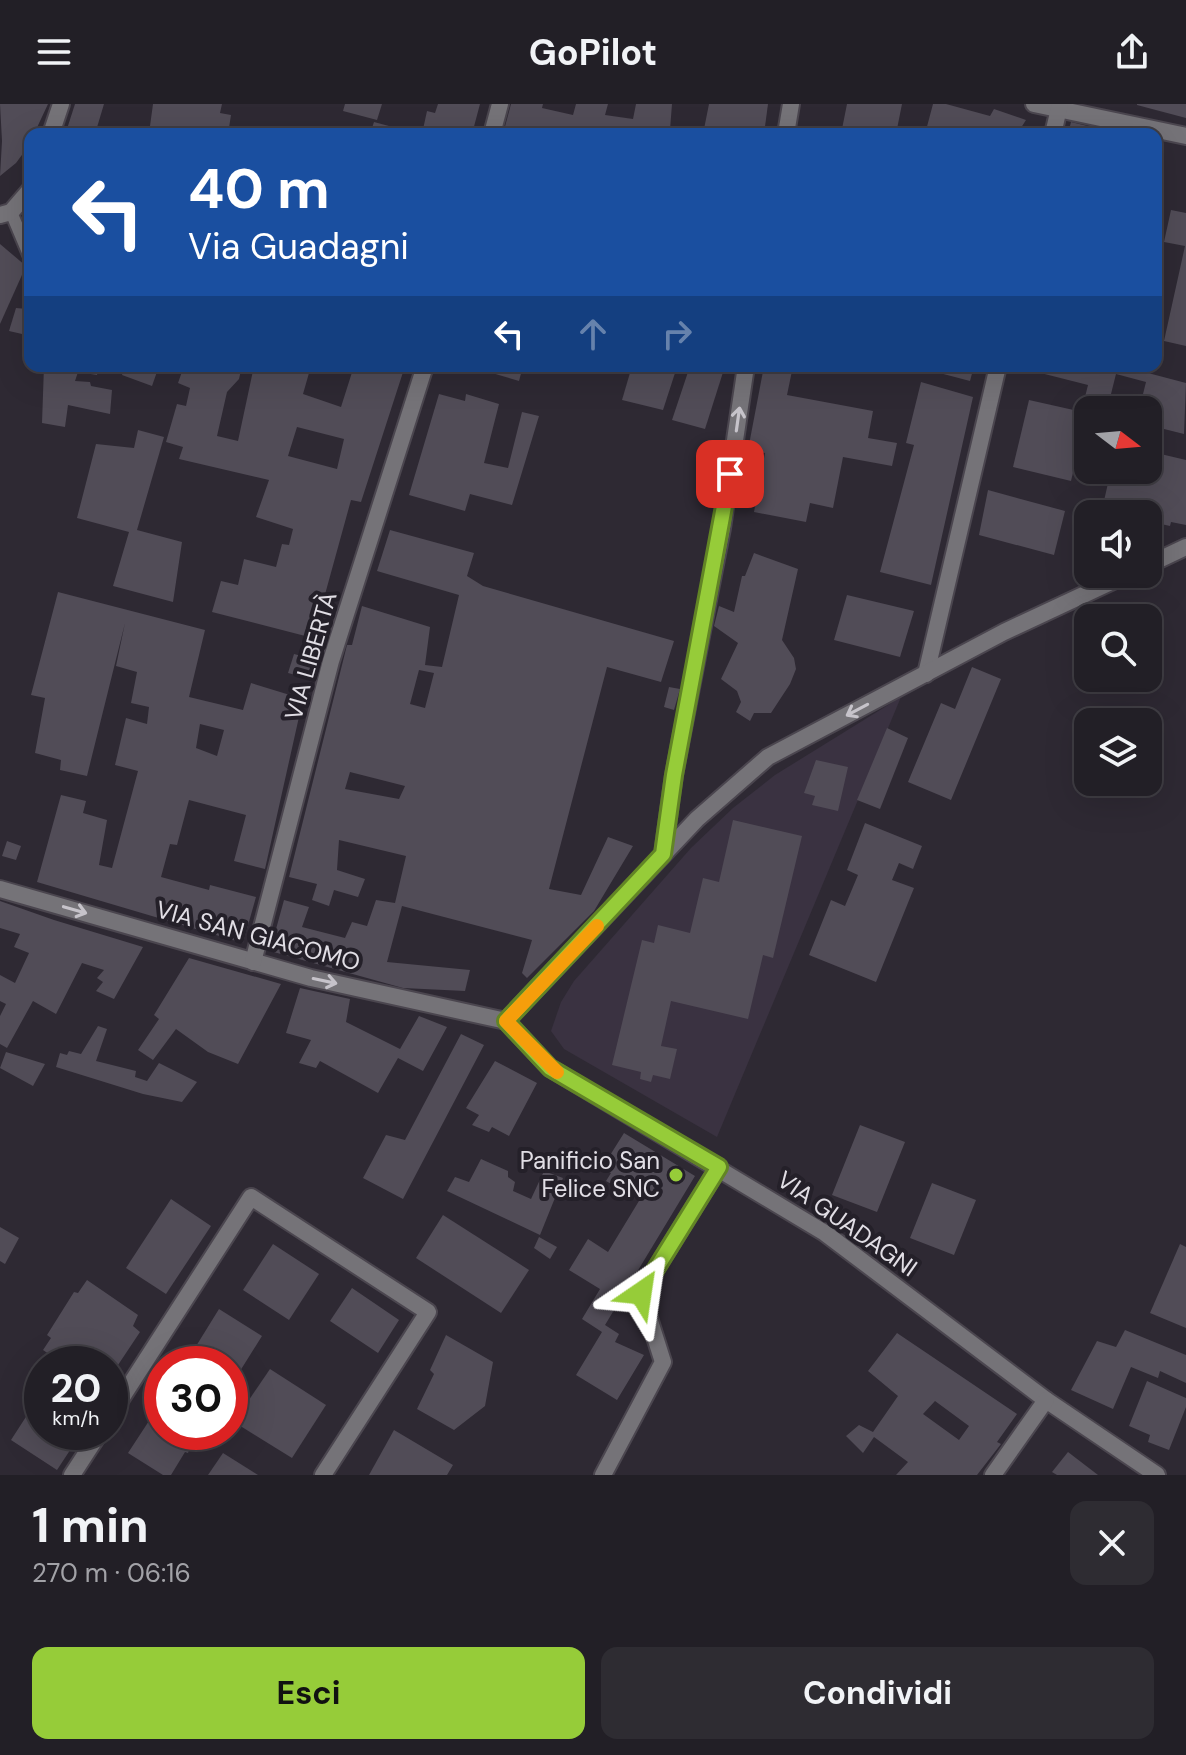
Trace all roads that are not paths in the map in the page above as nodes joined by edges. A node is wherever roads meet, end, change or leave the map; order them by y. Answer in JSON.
{"nodes":[{"id":1,"x":61,"y":104,"type":"edge"},
{"id":2,"x":500,"y":104,"type":"edge"},
{"id":3,"x":791,"y":104,"type":"edge"},
{"id":4,"x":1034,"y":104,"type":"edge"},
{"id":5,"x":1059,"y":107,"type":"edge"},
{"id":6,"x":53,"y":128,"type":"edge"},
{"id":7,"x":494,"y":128,"type":"edge"},
{"id":8,"x":787,"y":128,"type":"edge"},
{"id":9,"x":1054,"y":128,"type":"edge"},
{"id":10,"x":1151,"y":128,"type":"edge"},
{"id":11,"x":1162,"y":131,"type":"edge"},
{"id":12,"x":1186,"y":136,"type":"edge"},
{"id":13,"x":24,"y":196,"type":"edge"},
{"id":14,"x":5,"y":214,"type":"edge"},
{"id":15,"x":24,"y":247,"type":"edge"},
{"id":16,"x":423,"y":372,"type":"edge"},
{"id":17,"x":745,"y":372,"type":"edge"},
{"id":18,"x":997,"y":372,"type":"edge"},
{"id":19,"x":1186,"y":547,"type":"edge"},
{"id":20,"x":1162,"y":558,"type":"edge"},
{"id":21,"x":1098,"y":588,"type":"edge"},
{"id":22,"x":926,"y":674,"type":"junction"},
{"id":23,"x":663,"y":854,"type":"junction"},
{"id":24,"x":0,"y":889,"type":"edge"},
{"id":25,"x":253,"y":962,"type":"junction"},
{"id":26,"x":506,"y":1021,"type":"junction"},
{"id":27,"x":719,"y":1167,"type":"junction"},
{"id":28,"x":128,"y":1388,"type":"edge"},
{"id":29,"x":1046,"y":1400,"type":"junction"},
{"id":30,"x":88,"y":1450,"type":"edge"},
{"id":31,"x":72,"y":1475,"type":"edge"},
{"id":32,"x":323,"y":1475,"type":"edge"},
{"id":33,"x":603,"y":1475,"type":"edge"},
{"id":34,"x":993,"y":1475,"type":"edge"},
{"id":35,"x":1157,"y":1475,"type":"edge"}],
"edges":[{"from":1,"to":6,"type":"street"},
{"from":2,"to":7,"type":"street"},
{"from":3,"to":8,"type":"street"},
{"from":4,"to":5,"type":"street"},
{"from":5,"to":9,"type":"street"},
{"from":5,"to":10,"type":"street"},
{"from":11,"to":12,"type":"street"},
{"from":13,"to":14,"type":"street"},
{"from":14,"to":15,"type":"lane"},
{"from":16,"to":25,"type":"street","name":"VIA LIBERTÀ"},
{"from":23,"to":17,"type":"street","one_way":true},
{"from":18,"to":22,"type":"street"},
{"from":19,"to":20,"type":"street"},
{"from":21,"to":22,"type":"street"},
{"from":22,"to":23,"type":"street","one_way":true},
{"from":23,"to":26,"type":"street"},
{"from":24,"to":25,"type":"street","name":"VIA SAN GIACOMO","one_way":true},
{"from":25,"to":26,"type":"street","name":"VIA SAN GIACOMO","one_way":true},
{"from":26,"to":27,"type":"street","name":"VIA GUADAGNI"},
{"from":27,"to":29,"type":"street","name":"VIA GUADAGNI"},
{"from":27,"to":33,"type":"street"},
{"from":28,"to":32,"type":"street"},
{"from":29,"to":34,"type":"street"},
{"from":29,"to":35,"type":"street","name":"VIA GUADAGNI"},
{"from":30,"to":31,"type":"street"}]}
